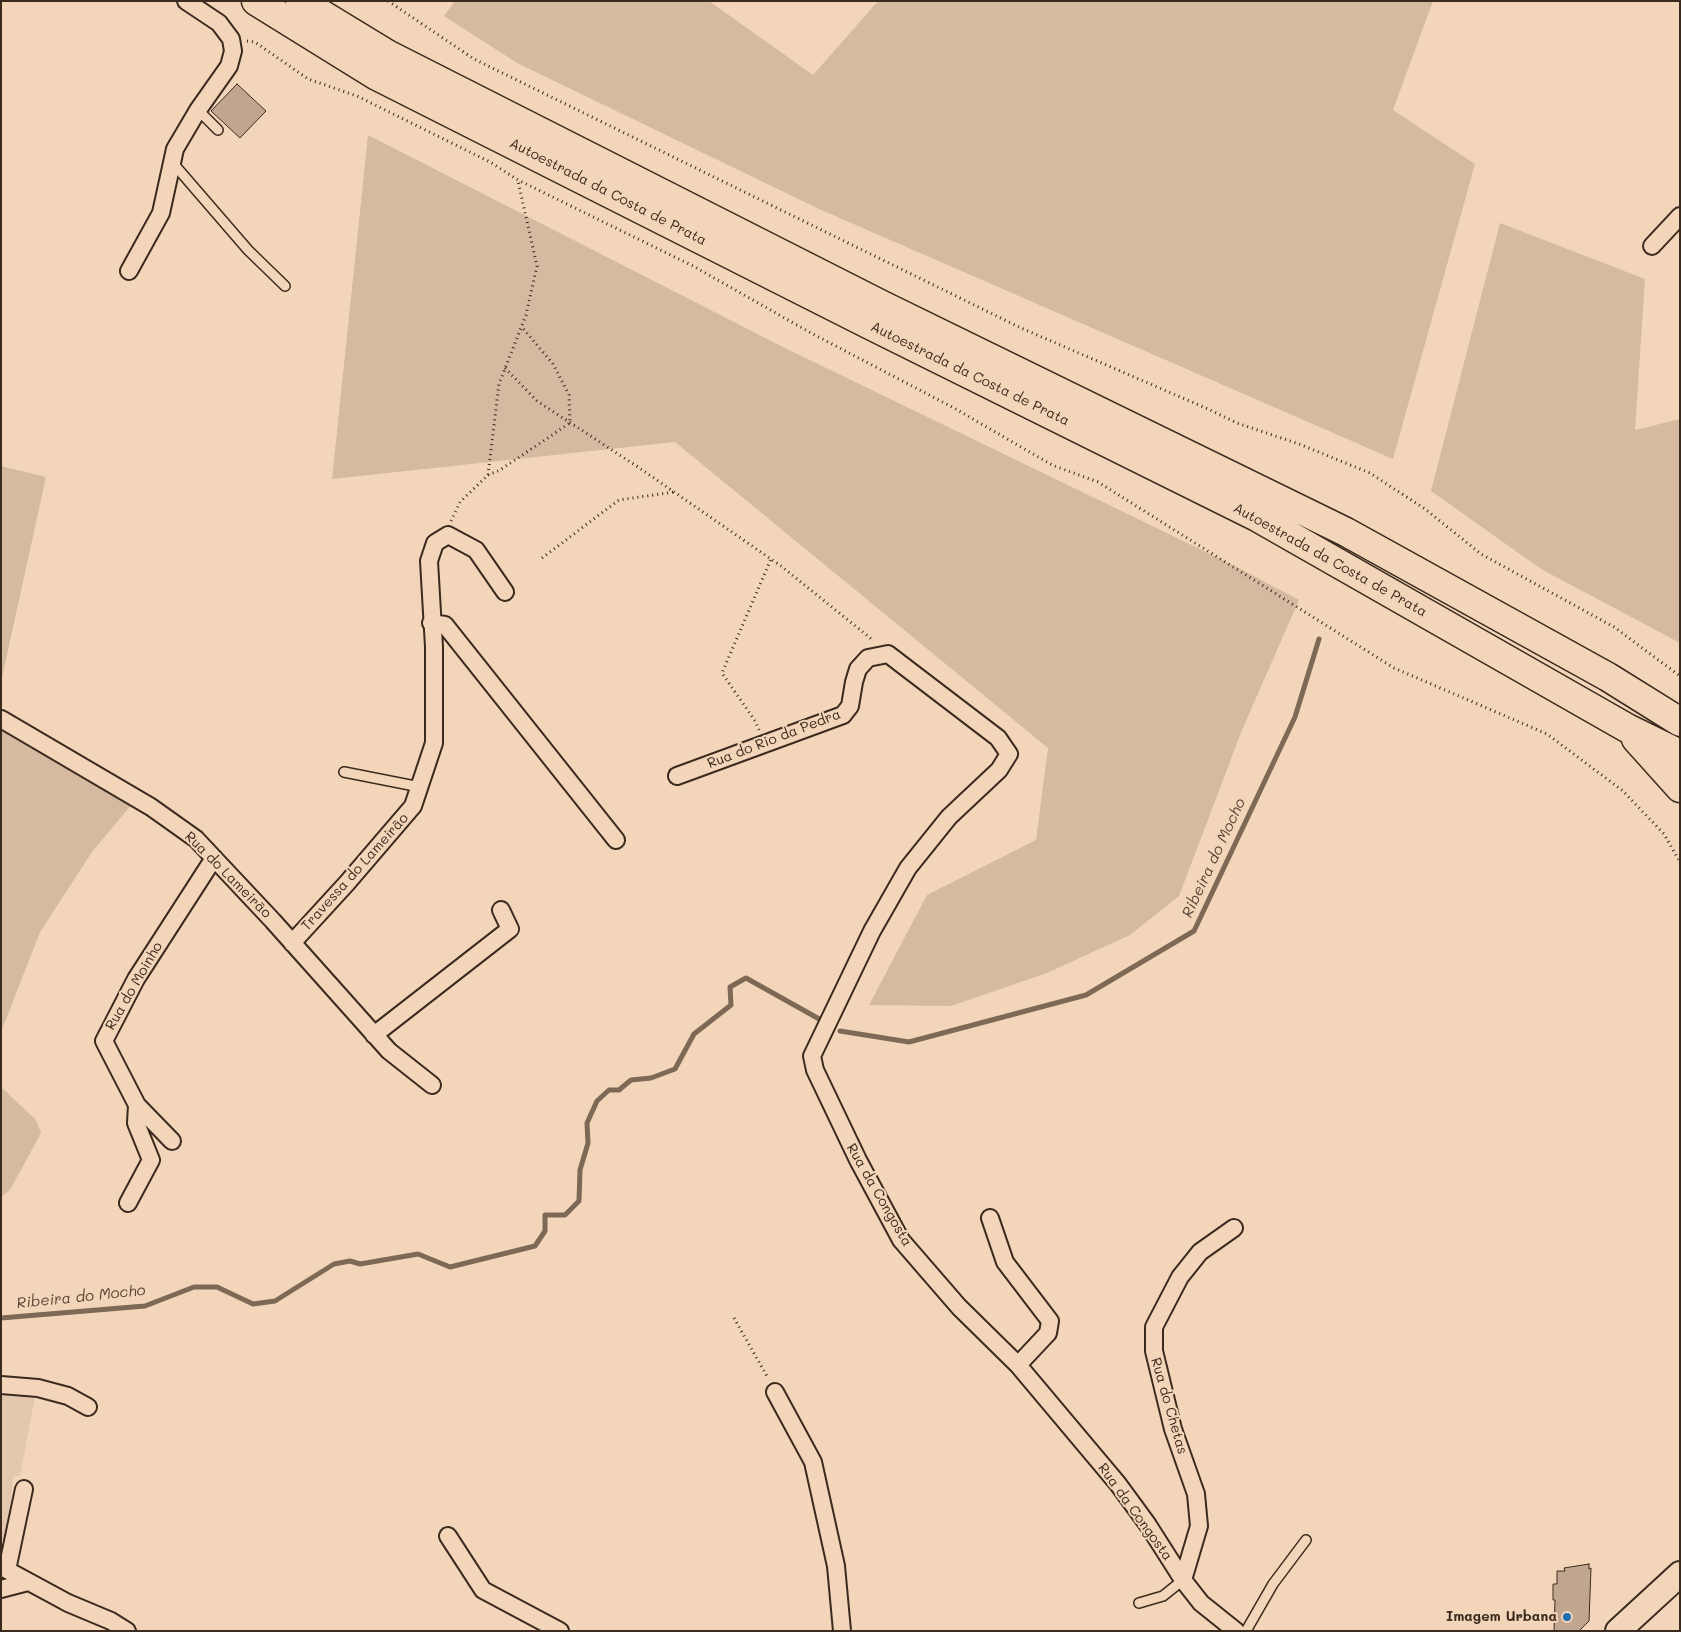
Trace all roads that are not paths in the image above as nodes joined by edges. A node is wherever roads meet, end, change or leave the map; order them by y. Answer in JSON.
{"nodes":[{"id":1,"x":186,"y":1,"type":"edge"},
{"id":2,"x":256,"y":1,"type":"edge"},
{"id":3,"x":300,"y":1,"type":"edge"},
{"id":4,"x":198,"y":110,"type":"junction"},
{"id":5,"x":218,"y":130,"type":"dead end"},
{"id":6,"x":172,"y":162,"type":"junction"},
{"id":7,"x":1680,"y":216,"type":"edge"},
{"id":8,"x":1652,"y":246,"type":"dead end"},
{"id":9,"x":129,"y":271,"type":"dead end"},
{"id":10,"x":285,"y":286,"type":"dead end"},
{"id":11,"x":505,"y":592,"type":"dead end"},
{"id":12,"x":431,"y":623,"type":"junction"},
{"id":13,"x":1,"y":719,"type":"edge"},
{"id":14,"x":1680,"y":722,"type":"edge"},
{"id":15,"x":1627,"y":728,"type":"junction"},
{"id":16,"x":1680,"y":754,"type":"edge"},
{"id":17,"x":344,"y":772,"type":"dead end"},
{"id":18,"x":677,"y":776,"type":"dead end"},
{"id":19,"x":420,"y":787,"type":"junction"},
{"id":20,"x":1680,"y":788,"type":"edge"},
{"id":21,"x":616,"y":840,"type":"dead end"},
{"id":22,"x":214,"y":858,"type":"junction"},
{"id":23,"x":501,"y":910,"type":"dead end"},
{"id":24,"x":292,"y":943,"type":"junction"},
{"id":25,"x":828,"y":1024,"type":"joint"},
{"id":26,"x":374,"y":1035,"type":"junction"},
{"id":27,"x":432,"y":1085,"type":"dead end"},
{"id":28,"x":137,"y":1105,"type":"junction"},
{"id":29,"x":172,"y":1141,"type":"dead end"},
{"id":30,"x":128,"y":1203,"type":"dead end"},
{"id":31,"x":990,"y":1218,"type":"dead end"},
{"id":32,"x":1234,"y":1228,"type":"dead end"},
{"id":33,"x":1018,"y":1365,"type":"junction"},
{"id":34,"x":1,"y":1385,"type":"edge"},
{"id":35,"x":775,"y":1392,"type":"road end"},
{"id":36,"x":88,"y":1407,"type":"dead end"},
{"id":37,"x":24,"y":1489,"type":"dead end"},
{"id":38,"x":448,"y":1536,"type":"dead end"},
{"id":39,"x":1306,"y":1540,"type":"dead end"},
{"id":40,"x":4,"y":1568,"type":"edge"},
{"id":41,"x":1678,"y":1577,"type":"edge"},
{"id":42,"x":1183,"y":1580,"type":"junction"},
{"id":43,"x":28,"y":1582,"type":"junction"},
{"id":44,"x":1,"y":1589,"type":"edge"},
{"id":45,"x":1139,"y":1603,"type":"dead end"},
{"id":46,"x":128,"y":1631,"type":"edge"},
{"id":47,"x":560,"y":1631,"type":"edge"},
{"id":48,"x":842,"y":1631,"type":"edge"},
{"id":49,"x":1236,"y":1631,"type":"edge"},
{"id":50,"x":1246,"y":1631,"type":"edge"},
{"id":51,"x":1618,"y":1631,"type":"edge"}],
"edges":[{"from":1,"to":4,"type":"street"},
{"from":2,"to":15,"type":"highway","name":"Autoestrada da Costa de Prata"},
{"from":3,"to":14,"type":"highway","name":"Autoestrada da Costa de Prata"},
{"from":4,"to":5,"type":"lane"},
{"from":4,"to":6,"type":"street"},
{"from":6,"to":9,"type":"street"},
{"from":6,"to":10,"type":"lane"},
{"from":7,"to":8,"type":"street"},
{"from":11,"to":12,"type":"street","name":"Travessa do Lameirão"},
{"from":12,"to":19,"type":"street","name":"Travessa do Lameirão"},
{"from":12,"to":21,"type":"street"},
{"from":13,"to":22,"type":"street","name":"Rua do Lameirão"},
{"from":15,"to":16,"type":"highway","name":"Autoestrada da Costa de Prata"},
{"from":15,"to":20,"type":"highway"},
{"from":17,"to":19,"type":"lane"},
{"from":18,"to":25,"type":"street","name":"Rua do Rio da Pedra"},
{"from":19,"to":24,"type":"street","name":"Travessa do Lameirão"},
{"from":22,"to":24,"type":"street","name":"Rua do Lameirão"},
{"from":22,"to":28,"type":"street","name":"Rua do Moinho"},
{"from":23,"to":26,"type":"street"},
{"from":24,"to":26,"type":"street","name":"Rua do Lameirão"},
{"from":25,"to":33,"type":"street","name":"Rua da Congosta"},
{"from":26,"to":27,"type":"street","name":"Rua do Lameirão"},
{"from":28,"to":29,"type":"street"},
{"from":28,"to":30,"type":"street","name":"Rua do Moinho"},
{"from":31,"to":33,"type":"street"},
{"from":32,"to":42,"type":"street","name":"Rua do Chetas"},
{"from":33,"to":42,"type":"street","name":"Rua da Congosta"},
{"from":34,"to":36,"type":"street"},
{"from":35,"to":48,"type":"street"},
{"from":37,"to":40,"type":"street"},
{"from":38,"to":47,"type":"street"},
{"from":39,"to":50,"type":"lane"},
{"from":40,"to":43,"type":"street"},
{"from":41,"to":51,"type":"main road"},
{"from":42,"to":45,"type":"lane"},
{"from":42,"to":49,"type":"street","name":"Rua da Congosta"},
{"from":43,"to":44,"type":"street"},
{"from":43,"to":46,"type":"street"}]}
